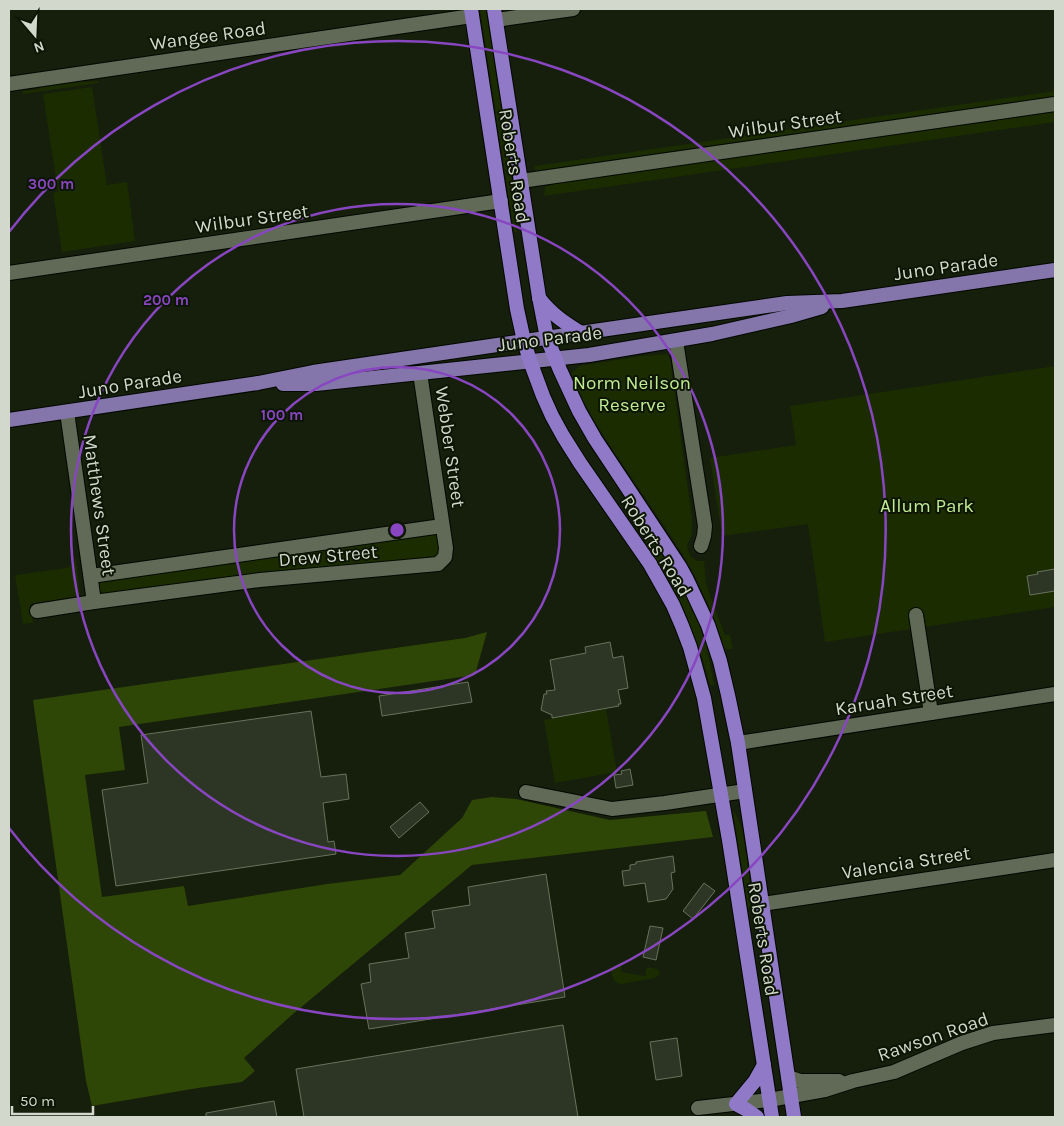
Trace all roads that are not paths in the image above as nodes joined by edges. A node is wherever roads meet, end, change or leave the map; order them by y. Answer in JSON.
{"nodes":[{"id":1,"x":573,"y":9,"type":"edge"},
{"id":2,"x":471,"y":12,"type":"edge"},
{"id":3,"x":495,"y":14,"type":"edge"},
{"id":4,"x":9,"y":84,"type":"edge"},
{"id":5,"x":1055,"y":104,"type":"edge"},
{"id":6,"x":521,"y":181,"type":"junction"},
{"id":7,"x":500,"y":201,"type":"junction"},
{"id":8,"x":1055,"y":270,"type":"edge"},
{"id":9,"x":9,"y":273,"type":"edge"},
{"id":10,"x":539,"y":297,"type":"junction"},
{"id":11,"x":842,"y":301,"type":"junction"},
{"id":12,"x":581,"y":333,"type":"junction"},
{"id":13,"x":547,"y":338,"type":"junction"},
{"id":14,"x":524,"y":341,"type":"junction"},
{"id":15,"x":676,"y":341,"type":"junction"},
{"id":16,"x":555,"y":359,"type":"junction"},
{"id":17,"x":530,"y":362,"type":"junction"},
{"id":18,"x":420,"y":373,"type":"junction"},
{"id":19,"x":258,"y":384,"type":"junction"},
{"id":20,"x":67,"y":412,"type":"junction"},
{"id":21,"x":9,"y":420,"type":"edge"},
{"id":22,"x":442,"y":526,"type":"junction"},
{"id":23,"x":701,"y":546,"type":"dead end"},
{"id":24,"x":91,"y":576,"type":"junction"},
{"id":25,"x":94,"y":602,"type":"junction"},
{"id":26,"x":37,"y":611,"type":"dead end"},
{"id":27,"x":916,"y":615,"type":"dead end"},
{"id":28,"x":1055,"y":694,"type":"edge"},
{"id":29,"x":931,"y":713,"type":"junction"},
{"id":30,"x":738,"y":743,"type":"junction"},
{"id":31,"x":745,"y":791,"type":"junction"},
{"id":32,"x":526,"y":792,"type":"dead end"},
{"id":33,"x":721,"y":795,"type":"junction"},
{"id":34,"x":1055,"y":860,"type":"edge"},
{"id":35,"x":762,"y":904,"type":"junction"},
{"id":36,"x":1055,"y":1025,"type":"edge"},
{"id":37,"x":764,"y":1065,"type":"junction"},
{"id":38,"x":788,"y":1077,"type":"junction"},
{"id":39,"x":853,"y":1081,"type":"junction"},
{"id":40,"x":791,"y":1097,"type":"junction"},
{"id":41,"x":769,"y":1100,"type":"junction"},
{"id":42,"x":736,"y":1104,"type":"junction"},
{"id":43,"x":698,"y":1108,"type":"dead end"},
{"id":44,"x":757,"y":1117,"type":"edge"},
{"id":45,"x":772,"y":1117,"type":"edge"},
{"id":46,"x":794,"y":1117,"type":"edge"}],
"edges":[{"from":1,"to":3,"type":"street"},
{"from":2,"to":4,"type":"street","name":"Wangee Road"},
{"from":2,"to":7,"type":"highway","name":"Roberts Road"},
{"from":3,"to":6,"type":"highway","name":"Roberts Road"},
{"from":5,"to":6,"type":"street","name":"Wilbur Street"},
{"from":6,"to":10,"type":"highway","name":"Roberts Road"},
{"from":7,"to":9,"type":"street","name":"Wilbur Street"},
{"from":7,"to":14,"type":"highway","name":"Roberts Road"},
{"from":8,"to":11,"type":"main road","name":"Juno Parade"},
{"from":10,"to":12,"type":"highway"},
{"from":10,"to":13,"type":"highway","name":"Roberts Road"},
{"from":11,"to":12,"type":"main road","name":"Juno Parade"},
{"from":11,"to":15,"type":"main road","name":"Juno Parade"},
{"from":12,"to":13,"type":"main road","name":"Juno Parade"},
{"from":13,"to":14,"type":"main road","name":"Juno Parade"},
{"from":13,"to":16,"type":"highway","name":"Roberts Road"},
{"from":14,"to":17,"type":"highway","name":"Roberts Road"},
{"from":14,"to":19,"type":"main road","name":"Juno Parade"},
{"from":15,"to":16,"type":"main road","name":"Juno Parade"},
{"from":15,"to":23,"type":"street","name":"Roberts Road"},
{"from":16,"to":17,"type":"main road","name":"Juno Parade"},
{"from":16,"to":30,"type":"highway","name":"Roberts Road"},
{"from":17,"to":18,"type":"main road","name":"Juno Parade"},
{"from":17,"to":33,"type":"highway","name":"Roberts Road"},
{"from":18,"to":19,"type":"main road","name":"Juno Parade"},
{"from":18,"to":22,"type":"street","name":"Webber Street"},
{"from":19,"to":20,"type":"main road","name":"Juno Parade"},
{"from":20,"to":21,"type":"main road","name":"Juno Parade"},
{"from":20,"to":24,"type":"street","name":"Matthews Street"},
{"from":22,"to":24,"type":"street","name":"Drew Street"},
{"from":22,"to":25,"type":"street","name":"Drew Street"},
{"from":24,"to":25,"type":"street","name":"Matthews Street"},
{"from":25,"to":26,"type":"street","name":"Drew Street"},
{"from":27,"to":29,"type":"street"},
{"from":28,"to":29,"type":"street","name":"Karuah Street"},
{"from":29,"to":30,"type":"street","name":"Karuah Street"},
{"from":30,"to":31,"type":"highway","name":"Roberts Road"},
{"from":31,"to":33,"type":"street"},
{"from":31,"to":35,"type":"highway","name":"Roberts Road"},
{"from":32,"to":33,"type":"street"},
{"from":33,"to":37,"type":"highway","name":"Roberts Road"},
{"from":34,"to":35,"type":"street","name":"Valencia Street"},
{"from":35,"to":38,"type":"highway","name":"Roberts Road"},
{"from":36,"to":39,"type":"street","name":"Rawson Road"},
{"from":37,"to":41,"type":"highway","name":"Roberts Road"},
{"from":37,"to":42,"type":"highway"},
{"from":38,"to":39,"type":"street","name":"Rawson Road"},
{"from":38,"to":40,"type":"highway","name":"Roberts Road"},
{"from":39,"to":40,"type":"street","name":"Rawson Road"},
{"from":40,"to":41,"type":"street","name":"Rawson Road"},
{"from":40,"to":46,"type":"highway","name":"Roberts Road"},
{"from":41,"to":42,"type":"street","name":"Rawson Road"},
{"from":41,"to":45,"type":"highway","name":"Roberts Road"},
{"from":42,"to":43,"type":"street","name":"Rawson Road"},
{"from":42,"to":44,"type":"highway"}]}
